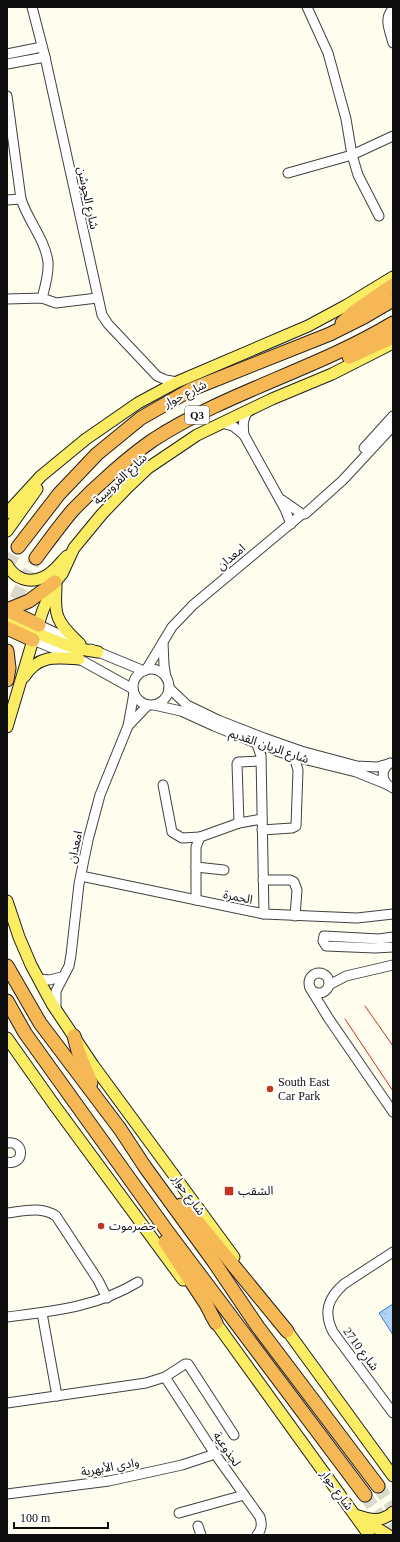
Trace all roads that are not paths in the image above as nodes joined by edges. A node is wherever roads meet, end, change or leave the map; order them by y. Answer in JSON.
{"nodes":[{"id":1,"x":32,"y":7,"type":"edge"},
{"id":2,"x":308,"y":7,"type":"edge"},
{"id":3,"x":393,"y":9,"type":"edge"},
{"id":4,"x":393,"y":43,"type":"edge"},
{"id":5,"x":42,"y":47,"type":"junction"},
{"id":6,"x":7,"y":54,"type":"edge"},
{"id":7,"x":45,"y":57,"type":"junction"},
{"id":8,"x":7,"y":64,"type":"edge"},
{"id":9,"x":7,"y":96,"type":"edge"},
{"id":10,"x":9,"y":131,"type":"edge"},
{"id":11,"x":393,"y":136,"type":"edge"},
{"id":12,"x":352,"y":155,"type":"junction"},
{"id":13,"x":288,"y":174,"type":"dead end"},
{"id":14,"x":21,"y":199,"type":"junction"},
{"id":15,"x":7,"y":200,"type":"edge"},
{"id":16,"x":379,"y":216,"type":"dead end"},
{"id":17,"x":393,"y":277,"type":"edge"},
{"id":18,"x":393,"y":285,"type":"edge"},
{"id":19,"x":42,"y":298,"type":"junction"},
{"id":20,"x":97,"y":298,"type":"junction"},
{"id":21,"x":7,"y":299,"type":"edge"},
{"id":22,"x":393,"y":300,"type":"edge"},
{"id":23,"x":393,"y":323,"type":"edge"},
{"id":24,"x":330,"y":334,"type":"junction"},
{"id":25,"x":393,"y":337,"type":"edge"},
{"id":26,"x":393,"y":343,"type":"edge"},
{"id":27,"x":295,"y":371,"type":"junction"},
{"id":28,"x":157,"y":376,"type":"junction"},
{"id":29,"x":177,"y":382,"type":"junction"},
{"id":30,"x":153,"y":395,"type":"junction"},
{"id":31,"x":249,"y":410,"type":"junction"},
{"id":32,"x":393,"y":416,"type":"edge"},
{"id":33,"x":221,"y":423,"type":"junction"},
{"id":34,"x":393,"y":426,"type":"edge"},
{"id":35,"x":244,"y":435,"type":"junction"},
{"id":36,"x":58,"y":463,"type":"junction"},
{"id":37,"x":279,"y":498,"type":"junction"},
{"id":38,"x":7,"y":513,"type":"edge"},
{"id":39,"x":302,"y":514,"type":"junction"},
{"id":40,"x":291,"y":524,"type":"junction"},
{"id":41,"x":7,"y":531,"type":"edge"},
{"id":42,"x":18,"y":547,"type":"tunnel mouth"},
{"id":43,"x":74,"y":548,"type":"junction"},
{"id":44,"x":36,"y":558,"type":"tunnel mouth"},
{"id":45,"x":7,"y":565,"type":"edge"},
{"id":46,"x":55,"y":582,"type":"junction"},
{"id":47,"x":7,"y":610,"type":"edge"},
{"id":48,"x":8,"y":623,"type":"edge"},
{"id":49,"x":36,"y":632,"type":"junction"},
{"id":50,"x":163,"y":640,"type":"junction"},
{"id":51,"x":80,"y":644,"type":"junction"},
{"id":52,"x":7,"y":651,"type":"edge"},
{"id":53,"x":98,"y":652,"type":"junction"},
{"id":54,"x":79,"y":659,"type":"junction"},
{"id":55,"x":145,"y":671,"type":"junction"},
{"id":56,"x":166,"y":677,"type":"junction"},
{"id":57,"x":13,"y":684,"type":"edge"},
{"id":58,"x":169,"y":688,"type":"junction"},
{"id":59,"x":134,"y":691,"type":"junction"},
{"id":60,"x":151,"y":705,"type":"junction"},
{"id":61,"x":128,"y":726,"type":"junction"},
{"id":62,"x":7,"y":727,"type":"edge"},
{"id":63,"x":257,"y":744,"type":"junction"},
{"id":64,"x":273,"y":750,"type":"junction"},
{"id":65,"x":294,"y":756,"type":"junction"},
{"id":66,"x":261,"y":761,"type":"junction"},
{"id":67,"x":310,"y":761,"type":"junction"},
{"id":68,"x":390,"y":763,"type":"edge"},
{"id":69,"x":298,"y":770,"type":"junction"},
{"id":70,"x":163,"y":785,"type":"dead end"},
{"id":71,"x":391,"y":788,"type":"edge"},
{"id":72,"x":262,"y":819,"type":"junction"},
{"id":73,"x":239,"y":823,"type":"junction"},
{"id":74,"x":262,"y":830,"type":"junction"},
{"id":75,"x":200,"y":837,"type":"junction"},
{"id":76,"x":196,"y":866,"type":"junction"},
{"id":77,"x":224,"y":870,"type":"dead end"},
{"id":78,"x":81,"y":876,"type":"junction"},
{"id":79,"x":263,"y":880,"type":"junction"},
{"id":80,"x":7,"y":900,"type":"edge"},
{"id":81,"x":196,"y":900,"type":"junction"},
{"id":82,"x":264,"y":914,"type":"junction"},
{"id":83,"x":393,"y":914,"type":"edge"},
{"id":84,"x":294,"y":916,"type":"junction"},
{"id":85,"x":393,"y":937,"type":"edge"},
{"id":86,"x":393,"y":947,"type":"edge"},
{"id":87,"x":393,"y":965,"type":"edge"},
{"id":88,"x":7,"y":966,"type":"edge"},
{"id":89,"x":324,"y":974,"type":"junction"},
{"id":90,"x":346,"y":976,"type":"junction"},
{"id":91,"x":62,"y":977,"type":"junction"},
{"id":92,"x":40,"y":979,"type":"junction"},
{"id":93,"x":329,"y":986,"type":"junction"},
{"id":94,"x":310,"y":988,"type":"junction"},
{"id":95,"x":7,"y":1001,"type":"edge"},
{"id":96,"x":56,"y":1009,"type":"junction"},
{"id":97,"x":329,"y":1019,"type":"junction"},
{"id":98,"x":74,"y":1036,"type":"junction"},
{"id":99,"x":7,"y":1038,"type":"edge"},
{"id":100,"x":12,"y":1051,"type":"edge"},
{"id":101,"x":99,"y":1101,"type":"junction"},
{"id":102,"x":393,"y":1112,"type":"edge"},
{"id":103,"x":7,"y":1143,"type":"edge"},
{"id":104,"x":7,"y":1162,"type":"edge"},
{"id":105,"x":155,"y":1181,"type":"junction"},
{"id":106,"x":138,"y":1191,"type":"junction"},
{"id":107,"x":7,"y":1213,"type":"edge"},
{"id":108,"x":393,"y":1252,"type":"edge"},
{"id":109,"x":138,"y":1282,"type":"dead end"},
{"id":110,"x":107,"y":1298,"type":"junction"},
{"id":111,"x":42,"y":1313,"type":"junction"},
{"id":112,"x":7,"y":1317,"type":"edge"},
{"id":113,"x":216,"y":1323,"type":"junction"},
{"id":114,"x":287,"y":1331,"type":"junction"},
{"id":115,"x":166,"y":1377,"type":"junction"},
{"id":116,"x":57,"y":1396,"type":"junction"},
{"id":117,"x":7,"y":1403,"type":"edge"},
{"id":118,"x":393,"y":1413,"type":"edge"},
{"id":119,"x":234,"y":1435,"type":"dead end"},
{"id":120,"x":215,"y":1454,"type":"junction"},
{"id":121,"x":393,"y":1476,"type":"edge"},
{"id":122,"x":378,"y":1486,"type":"tunnel mouth"},
{"id":123,"x":7,"y":1494,"type":"edge"},
{"id":124,"x":244,"y":1495,"type":"junction"},
{"id":125,"x":365,"y":1495,"type":"tunnel mouth"},
{"id":126,"x":393,"y":1512,"type":"edge"},
{"id":127,"x":180,"y":1513,"type":"dead end"},
{"id":128,"x":355,"y":1515,"type":"junction"},
{"id":129,"x":198,"y":1526,"type":"dead end"},
{"id":130,"x":201,"y":1535,"type":"edge"},
{"id":131,"x":257,"y":1535,"type":"edge"},
{"id":132,"x":362,"y":1535,"type":"edge"},
{"id":133,"x":369,"y":1535,"type":"edge"},
{"id":134,"x":388,"y":1535,"type":"edge"}],
"edges":[{"from":1,"to":5,"type":"street","name":"شارع الجوشن"},
{"from":2,"to":12,"type":"street"},
{"from":3,"to":4,"type":"street"},
{"from":5,"to":6,"type":"street"},
{"from":5,"to":7,"type":"street","name":"شارع الجوشن"},
{"from":7,"to":8,"type":"street"},
{"from":7,"to":20,"type":"street","name":"شارع الجوشن"},
{"from":9,"to":10,"type":"street"},
{"from":10,"to":14,"type":"street"},
{"from":11,"to":12,"type":"street"},
{"from":12,"to":13,"type":"street"},
{"from":12,"to":16,"type":"street"},
{"from":14,"to":15,"type":"street"},
{"from":14,"to":19,"type":"street"},
{"from":17,"to":29,"type":"main road"},
{"from":18,"to":24,"type":"highway"},
{"from":19,"to":20,"type":"street"},
{"from":19,"to":21,"type":"street"},
{"from":20,"to":28,"type":"street","name":"شارع الجوشن"},
{"from":22,"to":24,"type":"highway","name":"شارع حوار","number":"Q3"},
{"from":23,"to":27,"type":"highway","name":"شارع حوار","number":"Q3"},
{"from":24,"to":42,"type":"highway","name":"شارع حوار","number":"Q3"},
{"from":25,"to":27,"type":"highway"},
{"from":26,"to":31,"type":"main road","name":"شارع الفروسية"},
{"from":27,"to":44,"type":"highway","name":"شارع حوار","number":"Q3"},
{"from":28,"to":29,"type":"street","name":"شارع الجوشن"},
{"from":28,"to":30,"type":"street"},
{"from":29,"to":30,"type":"main road"},
{"from":30,"to":36,"type":"main road"},
{"from":31,"to":33,"type":"main road","name":"شارع الفروسية"},
{"from":31,"to":35,"type":"street"},
{"from":32,"to":39,"type":"street","name":"امعدان"},
{"from":33,"to":35,"type":"street"},
{"from":33,"to":43,"type":"main road","name":"شارع الفروسية"},
{"from":34,"to":39,"type":"street","name":"امعدان"},
{"from":35,"to":37,"type":"street"},
{"from":36,"to":38,"type":"main road"},
{"from":36,"to":41,"type":"main road"},
{"from":37,"to":39,"type":"street"},
{"from":37,"to":40,"type":"street"},
{"from":39,"to":40,"type":"street","name":"امعدان"},
{"from":40,"to":50,"type":"street","name":"امعدان"},
{"from":43,"to":45,"type":"main road"},
{"from":43,"to":46,"type":"main road","name":"شارع الفروسية"},
{"from":46,"to":47,"type":"highway"},
{"from":46,"to":49,"type":"main road","name":"شارع الفروسية"},
{"from":46,"to":51,"type":"main road"},
{"from":47,"to":49,"type":"highway"},
{"from":48,"to":49,"type":"highway"},
{"from":49,"to":51,"type":"street"},
{"from":49,"to":53,"type":"main road"},
{"from":49,"to":54,"type":"street"},
{"from":49,"to":57,"type":"main road","name":"شارع الفروسية"},
{"from":50,"to":55,"type":"street","name":"امعدان"},
{"from":50,"to":56,"type":"street"},
{"from":51,"to":53,"type":"street"},
{"from":52,"to":57,"type":"highway"},
{"from":53,"to":55,"type":"street"},
{"from":54,"to":57,"type":"main road"},
{"from":54,"to":59,"type":"street"},
{"from":55,"to":56,"type":"street"},
{"from":55,"to":59,"type":"street"},
{"from":56,"to":58,"type":"street"},
{"from":57,"to":62,"type":"main road"},
{"from":58,"to":60,"type":"street"},
{"from":58,"to":68,"type":"street","name":"شارع الريان القديم"},
{"from":59,"to":60,"type":"street"},
{"from":59,"to":61,"type":"street","name":"امعدان"},
{"from":60,"to":61,"type":"street","name":"امعدان"},
{"from":60,"to":63,"type":"street","name":"شارع الريان القديم"},
{"from":61,"to":78,"type":"street","name":"امعدان"},
{"from":63,"to":64,"type":"street","name":"شارع الريان القديم"},
{"from":63,"to":66,"type":"street"},
{"from":64,"to":65,"type":"street","name":"شارع الريان القديم"},
{"from":64,"to":66,"type":"street"},
{"from":65,"to":67,"type":"street","name":"شارع الريان القديم"},
{"from":65,"to":69,"type":"street"},
{"from":66,"to":72,"type":"street"},
{"from":66,"to":73,"type":"street"},
{"from":67,"to":69,"type":"street"},
{"from":67,"to":71,"type":"street","name":"شارع الريان القديم"},
{"from":68,"to":71,"type":"street"},
{"from":69,"to":74,"type":"street"},
{"from":70,"to":75,"type":"street"},
{"from":72,"to":73,"type":"street"},
{"from":72,"to":74,"type":"street"},
{"from":73,"to":75,"type":"street"},
{"from":74,"to":79,"type":"street"},
{"from":75,"to":76,"type":"street"},
{"from":76,"to":77,"type":"street"},
{"from":76,"to":81,"type":"street"},
{"from":78,"to":81,"type":"street","name":"الحمرة"},
{"from":78,"to":91,"type":"street","name":"امعدان"},
{"from":79,"to":82,"type":"street"},
{"from":79,"to":84,"type":"street"},
{"from":80,"to":92,"type":"main road","name":"شارع حوار"},
{"from":81,"to":82,"type":"street","name":"الحمرة"},
{"from":82,"to":84,"type":"street","name":"الحمرة"},
{"from":83,"to":84,"type":"street","name":"الحمرة"},
{"from":85,"to":86,"type":"street"},
{"from":87,"to":90,"type":"street"},
{"from":88,"to":101,"type":"highway","name":"شارع حوار"},
{"from":89,"to":90,"type":"street"},
{"from":89,"to":93,"type":"street"},
{"from":89,"to":94,"type":"street"},
{"from":90,"to":93,"type":"street"},
{"from":91,"to":92,"type":"street"},
{"from":91,"to":96,"type":"street","name":"امعدان"},
{"from":92,"to":96,"type":"main road","name":"شارع حوار"},
{"from":93,"to":94,"type":"street"},
{"from":93,"to":97,"type":"street"},
{"from":94,"to":97,"type":"street"},
{"from":95,"to":106,"type":"highway","name":"شارع حوار"},
{"from":96,"to":98,"type":"main road","name":"شارع حوار"},
{"from":97,"to":102,"type":"street"},
{"from":98,"to":101,"type":"highway"},
{"from":98,"to":114,"type":"main road","name":"شارع حوار"},
{"from":99,"to":100,"type":"main road","name":"شارع حوار"},
{"from":100,"to":113,"type":"main road","name":"شارع حوار"},
{"from":101,"to":105,"type":"highway","name":"شارع حوار"},
{"from":103,"to":104,"type":"street"},
{"from":105,"to":114,"type":"highway"},
{"from":105,"to":122,"type":"highway","name":"شارع حوار"},
{"from":106,"to":113,"type":"highway"},
{"from":106,"to":125,"type":"highway","name":"شارع حوار"},
{"from":107,"to":110,"type":"street"},
{"from":108,"to":118,"type":"street","name":"شارع 2710"},
{"from":109,"to":110,"type":"street"},
{"from":110,"to":111,"type":"street"},
{"from":111,"to":112,"type":"street"},
{"from":111,"to":116,"type":"street"},
{"from":113,"to":128,"type":"main road","name":"شارع حوار"},
{"from":114,"to":121,"type":"main road","name":"شارع حوار"},
{"from":115,"to":116,"type":"street"},
{"from":115,"to":119,"type":"street"},
{"from":115,"to":120,"type":"street","name":"لجذوعية"},
{"from":116,"to":117,"type":"street"},
{"from":120,"to":123,"type":"street","name":"وادي الأبهرية"},
{"from":120,"to":124,"type":"street","name":"لجذوعية"},
{"from":124,"to":127,"type":"street"},
{"from":124,"to":131,"type":"street","name":"لجذوعية"},
{"from":126,"to":128,"type":"main road"},
{"from":128,"to":132,"type":"main road"},
{"from":128,"to":133,"type":"main road","name":"شارع حوار"},
{"from":128,"to":134,"type":"main road"},
{"from":129,"to":130,"type":"street"}]}
